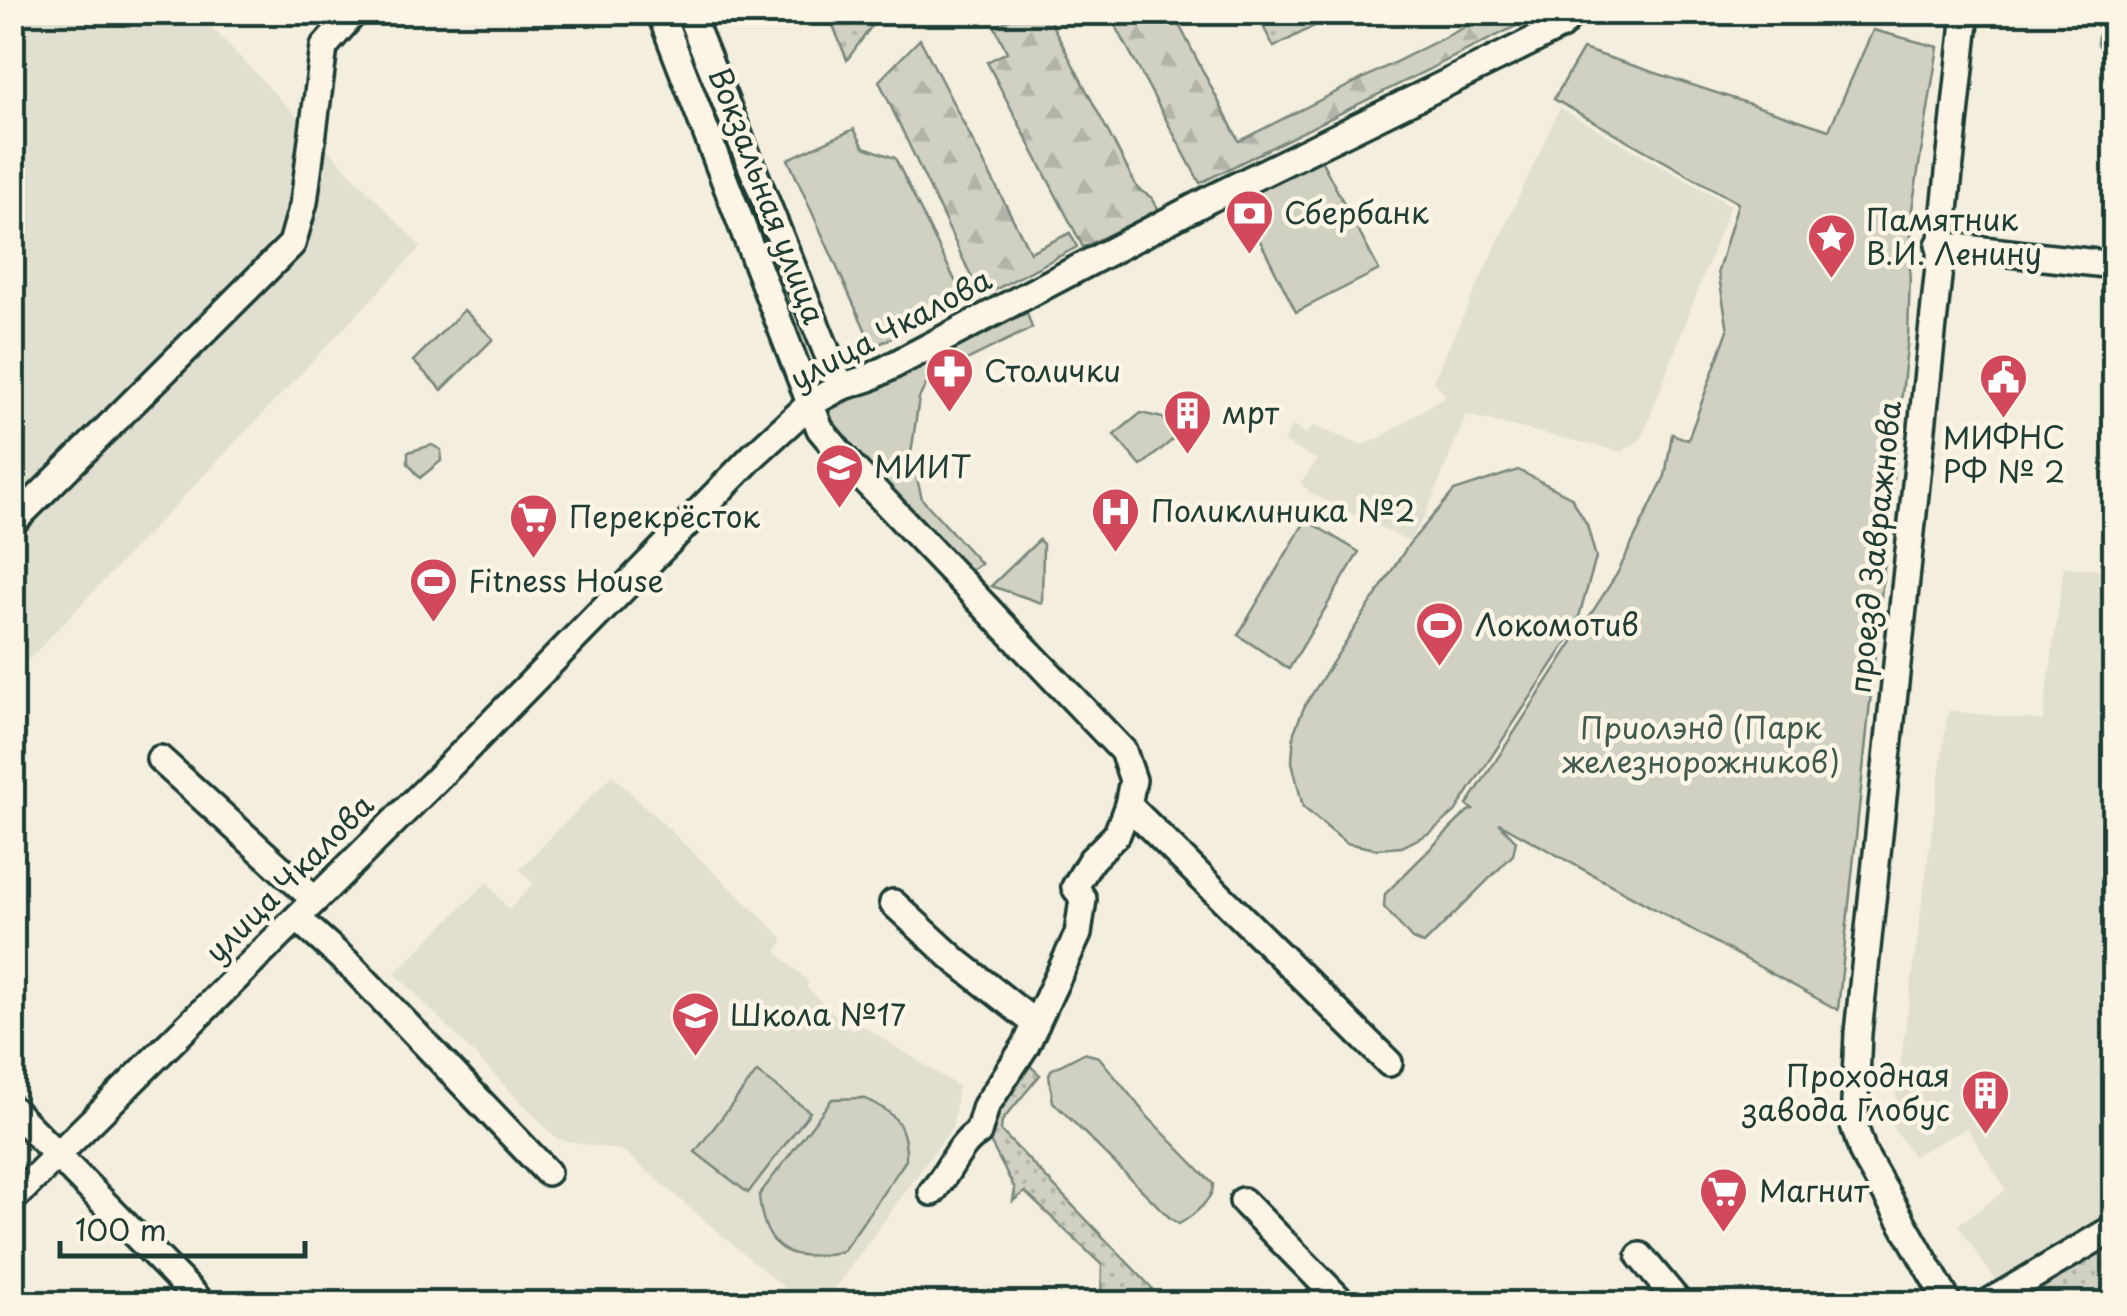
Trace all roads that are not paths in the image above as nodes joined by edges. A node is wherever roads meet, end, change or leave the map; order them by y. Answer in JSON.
{"nodes":[{"id":1,"x":660,"y":12,"type":"edge"},
{"id":2,"x":689,"y":12,"type":"edge"},
{"id":3,"x":1573,"y":12,"type":"edge"},
{"id":4,"x":1966,"y":12,"type":"edge"},
{"id":5,"x":354,"y":13,"type":"edge"},
{"id":6,"x":1940,"y":245,"type":"junction"},
{"id":7,"x":2114,"y":264,"type":"edge"},
{"id":8,"x":841,"y":386,"type":"junction"},
{"id":9,"x":810,"y":404,"type":"junction"},
{"id":10,"x":12,"y":523,"type":"edge"},
{"id":11,"x":160,"y":759,"type":"dead end"},
{"id":12,"x":1128,"y":805,"type":"junction"},
{"id":13,"x":893,"y":903,"type":"dead end"},
{"id":14,"x":306,"y":909,"type":"junction"},
{"id":15,"x":1036,"y":1024,"type":"junction"},
{"id":16,"x":1390,"y":1062,"type":"dead end"},
{"id":17,"x":12,"y":1109,"type":"edge"},
{"id":18,"x":58,"y":1155,"type":"junction"},
{"id":19,"x":547,"y":1172,"type":"dead end"},
{"id":20,"x":932,"y":1192,"type":"dead end"},
{"id":21,"x":12,"y":1200,"type":"edge"},
{"id":22,"x":1243,"y":1201,"type":"dead end"},
{"id":23,"x":2114,"y":1228,"type":"edge"},
{"id":24,"x":1640,"y":1256,"type":"dead end"},
{"id":25,"x":203,"y":1304,"type":"edge"},
{"id":26,"x":1344,"y":1304,"type":"edge"},
{"id":27,"x":1680,"y":1304,"type":"edge"},
{"id":28,"x":1949,"y":1304,"type":"edge"},
{"id":29,"x":1986,"y":1304,"type":"edge"}],
"edges":[{"from":1,"to":9,"type":"street","name":"Вокзальная улица"},
{"from":2,"to":8,"type":"street","name":"Вокзальная улица"},
{"from":3,"to":8,"type":"street","name":"улица Чкалова"},
{"from":4,"to":6,"type":"street","name":"проезд Завражнова"},
{"from":5,"to":10,"type":"street"},
{"from":6,"to":7,"type":"street"},
{"from":6,"to":28,"type":"street","name":"проезд Завражнова"},
{"from":8,"to":9,"type":"street","name":"улица Чкалова"},
{"from":9,"to":12,"type":"street","name":"Вокзальная улица"},
{"from":9,"to":14,"type":"street","name":"улица Чкалова"},
{"from":11,"to":14,"type":"street"},
{"from":12,"to":15,"type":"street"},
{"from":12,"to":16,"type":"street"},
{"from":13,"to":15,"type":"street"},
{"from":14,"to":18,"type":"street","name":"улица Чкалова"},
{"from":14,"to":19,"type":"street"},
{"from":15,"to":20,"type":"street"},
{"from":17,"to":18,"type":"street"},
{"from":18,"to":21,"type":"street","name":"улица Чкалова"},
{"from":18,"to":25,"type":"street"},
{"from":22,"to":26,"type":"street"},
{"from":23,"to":29,"type":"street"},
{"from":24,"to":27,"type":"street"}]}
